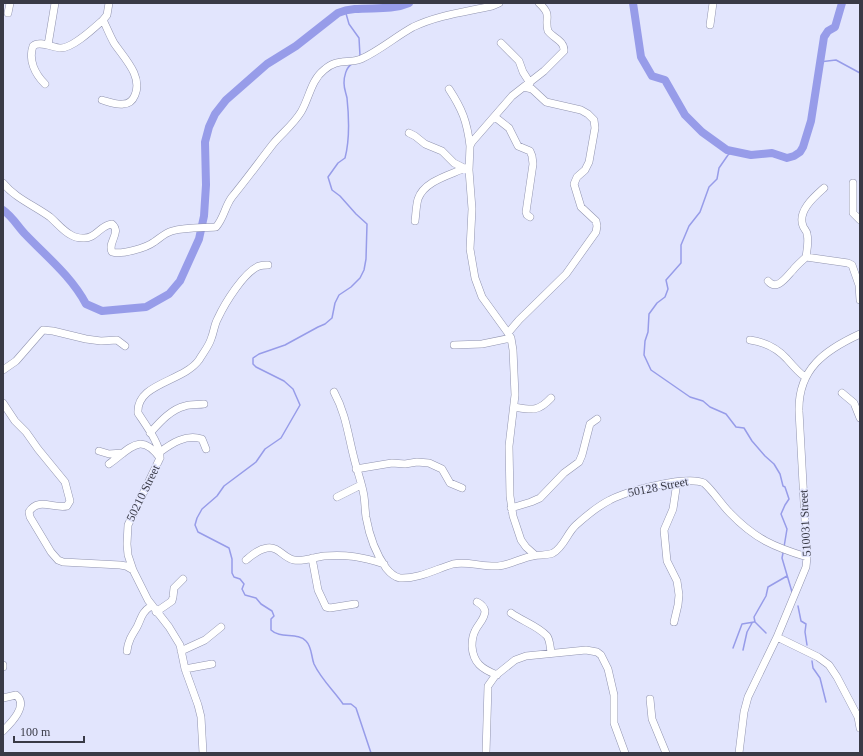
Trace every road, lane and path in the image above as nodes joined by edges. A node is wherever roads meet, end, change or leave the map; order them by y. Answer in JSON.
{"nodes":[{"id":1,"x":10,"y":3,"type":"edge"},
{"id":2,"x":55,"y":3,"type":"edge"},
{"id":3,"x":109,"y":3,"type":"edge"},
{"id":4,"x":499,"y":3,"type":"edge"},
{"id":5,"x":539,"y":3,"type":"edge"},
{"id":6,"x":713,"y":3,"type":"edge"},
{"id":7,"x":8,"y":13,"type":"dead end"},
{"id":8,"x":103,"y":20,"type":"junction"},
{"id":9,"x":710,"y":25,"type":"dead end"},
{"id":10,"x":501,"y":43,"type":"dead end"},
{"id":11,"x":48,"y":46,"type":"junction"},
{"id":12,"x":44,"y":84,"type":"dead end"},
{"id":13,"x":527,"y":85,"type":"junction"},
{"id":14,"x":449,"y":89,"type":"dead end"},
{"id":15,"x":102,"y":100,"type":"dead end"},
{"id":16,"x":495,"y":117,"type":"junction"},
{"id":17,"x":409,"y":133,"type":"dead end"},
{"id":18,"x":470,"y":146,"type":"junction"},
{"id":19,"x":467,"y":169,"type":"junction"},
{"id":20,"x":3,"y":183,"type":"edge"},
{"id":21,"x":853,"y":183,"type":"dead end"},
{"id":22,"x":824,"y":188,"type":"dead end"},
{"id":23,"x":530,"y":217,"type":"dead end"},
{"id":24,"x":860,"y":220,"type":"edge"},
{"id":25,"x":415,"y":221,"type":"dead end"},
{"id":26,"x":806,"y":256,"type":"junction"},
{"id":27,"x":268,"y":265,"type":"dead end"},
{"id":28,"x":768,"y":281,"type":"dead end"},
{"id":29,"x":860,"y":288,"type":"edge"},
{"id":30,"x":860,"y":300,"type":"edge"},
{"id":31,"x":860,"y":334,"type":"edge"},
{"id":32,"x":510,"y":336,"type":"junction"},
{"id":33,"x":750,"y":340,"type":"dead end"},
{"id":34,"x":454,"y":345,"type":"dead end"},
{"id":35,"x":125,"y":346,"type":"dead end"},
{"id":36,"x":3,"y":370,"type":"edge"},
{"id":37,"x":805,"y":378,"type":"junction"},
{"id":38,"x":334,"y":392,"type":"dead end"},
{"id":39,"x":842,"y":393,"type":"dead end"},
{"id":40,"x":551,"y":398,"type":"dead end"},
{"id":41,"x":3,"y":403,"type":"edge"},
{"id":42,"x":204,"y":404,"type":"dead end"},
{"id":43,"x":514,"y":407,"type":"junction"},
{"id":44,"x":860,"y":418,"type":"edge"},
{"id":45,"x":597,"y":419,"type":"dead end"},
{"id":46,"x":150,"y":433,"type":"junction"},
{"id":47,"x":206,"y":449,"type":"dead end"},
{"id":48,"x":99,"y":451,"type":"dead end"},
{"id":49,"x":123,"y":453,"type":"junction"},
{"id":50,"x":160,"y":455,"type":"junction"},
{"id":51,"x":109,"y":464,"type":"dead end"},
{"id":52,"x":356,"y":469,"type":"junction"},
{"id":53,"x":677,"y":482,"type":"junction"},
{"id":54,"x":361,"y":485,"type":"junction"},
{"id":55,"x":462,"y":488,"type":"dead end"},
{"id":56,"x":337,"y":497,"type":"dead end"},
{"id":57,"x":511,"y":508,"type":"junction"},
{"id":58,"x":535,"y":555,"type":"junction"},
{"id":59,"x":312,"y":558,"type":"junction"},
{"id":60,"x":807,"y":558,"type":"junction"},
{"id":61,"x":246,"y":560,"type":"dead end"},
{"id":62,"x":384,"y":564,"type":"junction"},
{"id":63,"x":133,"y":570,"type":"junction"},
{"id":64,"x":183,"y":579,"type":"dead end"},
{"id":65,"x":478,"y":602,"type":"dead end"},
{"id":66,"x":355,"y":604,"type":"dead end"},
{"id":67,"x":151,"y":606,"type":"junction"},
{"id":68,"x":156,"y":612,"type":"junction"},
{"id":69,"x":511,"y":613,"type":"dead end"},
{"id":70,"x":674,"y":622,"type":"dead end"},
{"id":71,"x":221,"y":627,"type":"dead end"},
{"id":72,"x":777,"y":637,"type":"junction"},
{"id":73,"x":127,"y":651,"type":"dead end"},
{"id":74,"x":182,"y":651,"type":"junction"},
{"id":75,"x":551,"y":652,"type":"junction"},
{"id":76,"x":212,"y":664,"type":"dead end"},
{"id":77,"x":185,"y":669,"type":"junction"},
{"id":78,"x":497,"y":675,"type":"junction"},
{"id":79,"x":3,"y":698,"type":"edge"},
{"id":80,"x":650,"y":700,"type":"dead end"},
{"id":81,"x":859,"y":716,"type":"edge"},
{"id":82,"x":860,"y":728,"type":"edge"},
{"id":83,"x":3,"y":731,"type":"edge"},
{"id":84,"x":202,"y":753,"type":"edge"},
{"id":85,"x":486,"y":753,"type":"edge"},
{"id":86,"x":624,"y":753,"type":"edge"},
{"id":87,"x":666,"y":753,"type":"edge"},
{"id":88,"x":740,"y":753,"type":"edge"}],
"edges":[{"from":1,"to":7,"type":"street"},
{"from":2,"to":11,"type":"street"},
{"from":3,"to":8,"type":"street"},
{"from":4,"to":20,"type":"street"},
{"from":5,"to":13,"type":"street"},
{"from":6,"to":9,"type":"street"},
{"from":8,"to":11,"type":"street"},
{"from":8,"to":15,"type":"street"},
{"from":10,"to":13,"type":"street"},
{"from":11,"to":12,"type":"street"},
{"from":13,"to":16,"type":"street"},
{"from":13,"to":32,"type":"street"},
{"from":14,"to":18,"type":"street"},
{"from":16,"to":18,"type":"street"},
{"from":16,"to":23,"type":"street"},
{"from":17,"to":19,"type":"street"},
{"from":18,"to":19,"type":"street"},
{"from":19,"to":25,"type":"street"},
{"from":19,"to":32,"type":"street"},
{"from":21,"to":24,"type":"street"},
{"from":22,"to":26,"type":"street"},
{"from":26,"to":28,"type":"street"},
{"from":26,"to":29,"type":"street"},
{"from":27,"to":46,"type":"street","name":"50210 Street"},
{"from":29,"to":30,"type":"street"},
{"from":31,"to":37,"type":"street","name":"510031 Street"},
{"from":32,"to":34,"type":"street"},
{"from":32,"to":43,"type":"street"},
{"from":33,"to":37,"type":"street"},
{"from":35,"to":36,"type":"street"},
{"from":37,"to":60,"type":"street","name":"510031 Street"},
{"from":38,"to":52,"type":"street","name":"50128 Street"},
{"from":39,"to":44,"type":"street"},
{"from":40,"to":43,"type":"street"},
{"from":41,"to":63,"type":"street"},
{"from":42,"to":46,"type":"street"},
{"from":43,"to":57,"type":"street"},
{"from":45,"to":57,"type":"street"},
{"from":46,"to":50,"type":"street","name":"50210 Street"},
{"from":47,"to":50,"type":"street"},
{"from":48,"to":49,"type":"street"},
{"from":49,"to":50,"type":"street"},
{"from":49,"to":51,"type":"street"},
{"from":50,"to":63,"type":"street","name":"50210 Street"},
{"from":52,"to":54,"type":"street","name":"50128 Street"},
{"from":52,"to":55,"type":"street"},
{"from":53,"to":58,"type":"street","name":"50128 Street"},
{"from":53,"to":60,"type":"street","name":"50128 Street"},
{"from":53,"to":70,"type":"street"},
{"from":54,"to":56,"type":"street"},
{"from":54,"to":62,"type":"street","name":"50128 Street"},
{"from":57,"to":58,"type":"street"},
{"from":58,"to":62,"type":"street","name":"50128 Street"},
{"from":59,"to":61,"type":"street"},
{"from":59,"to":62,"type":"street"},
{"from":59,"to":66,"type":"street"},
{"from":60,"to":72,"type":"street","name":"510031 Street"},
{"from":63,"to":67,"type":"street","name":"50210 Street"},
{"from":64,"to":68,"type":"street"},
{"from":65,"to":78,"type":"street"},
{"from":67,"to":68,"type":"street","name":"50210 Street"},
{"from":67,"to":73,"type":"street"},
{"from":68,"to":74,"type":"street","name":"50210 Street"},
{"from":69,"to":75,"type":"street"},
{"from":71,"to":74,"type":"street"},
{"from":72,"to":81,"type":"street"},
{"from":72,"to":88,"type":"street","name":"510031 Street"},
{"from":74,"to":77,"type":"street","name":"50210 Street"},
{"from":75,"to":78,"type":"street"},
{"from":75,"to":86,"type":"street"},
{"from":76,"to":77,"type":"street"},
{"from":77,"to":84,"type":"street","name":"50210 Street"},
{"from":78,"to":85,"type":"street"},
{"from":79,"to":83,"type":"street"},
{"from":80,"to":87,"type":"street"},
{"from":81,"to":82,"type":"street"}]}
